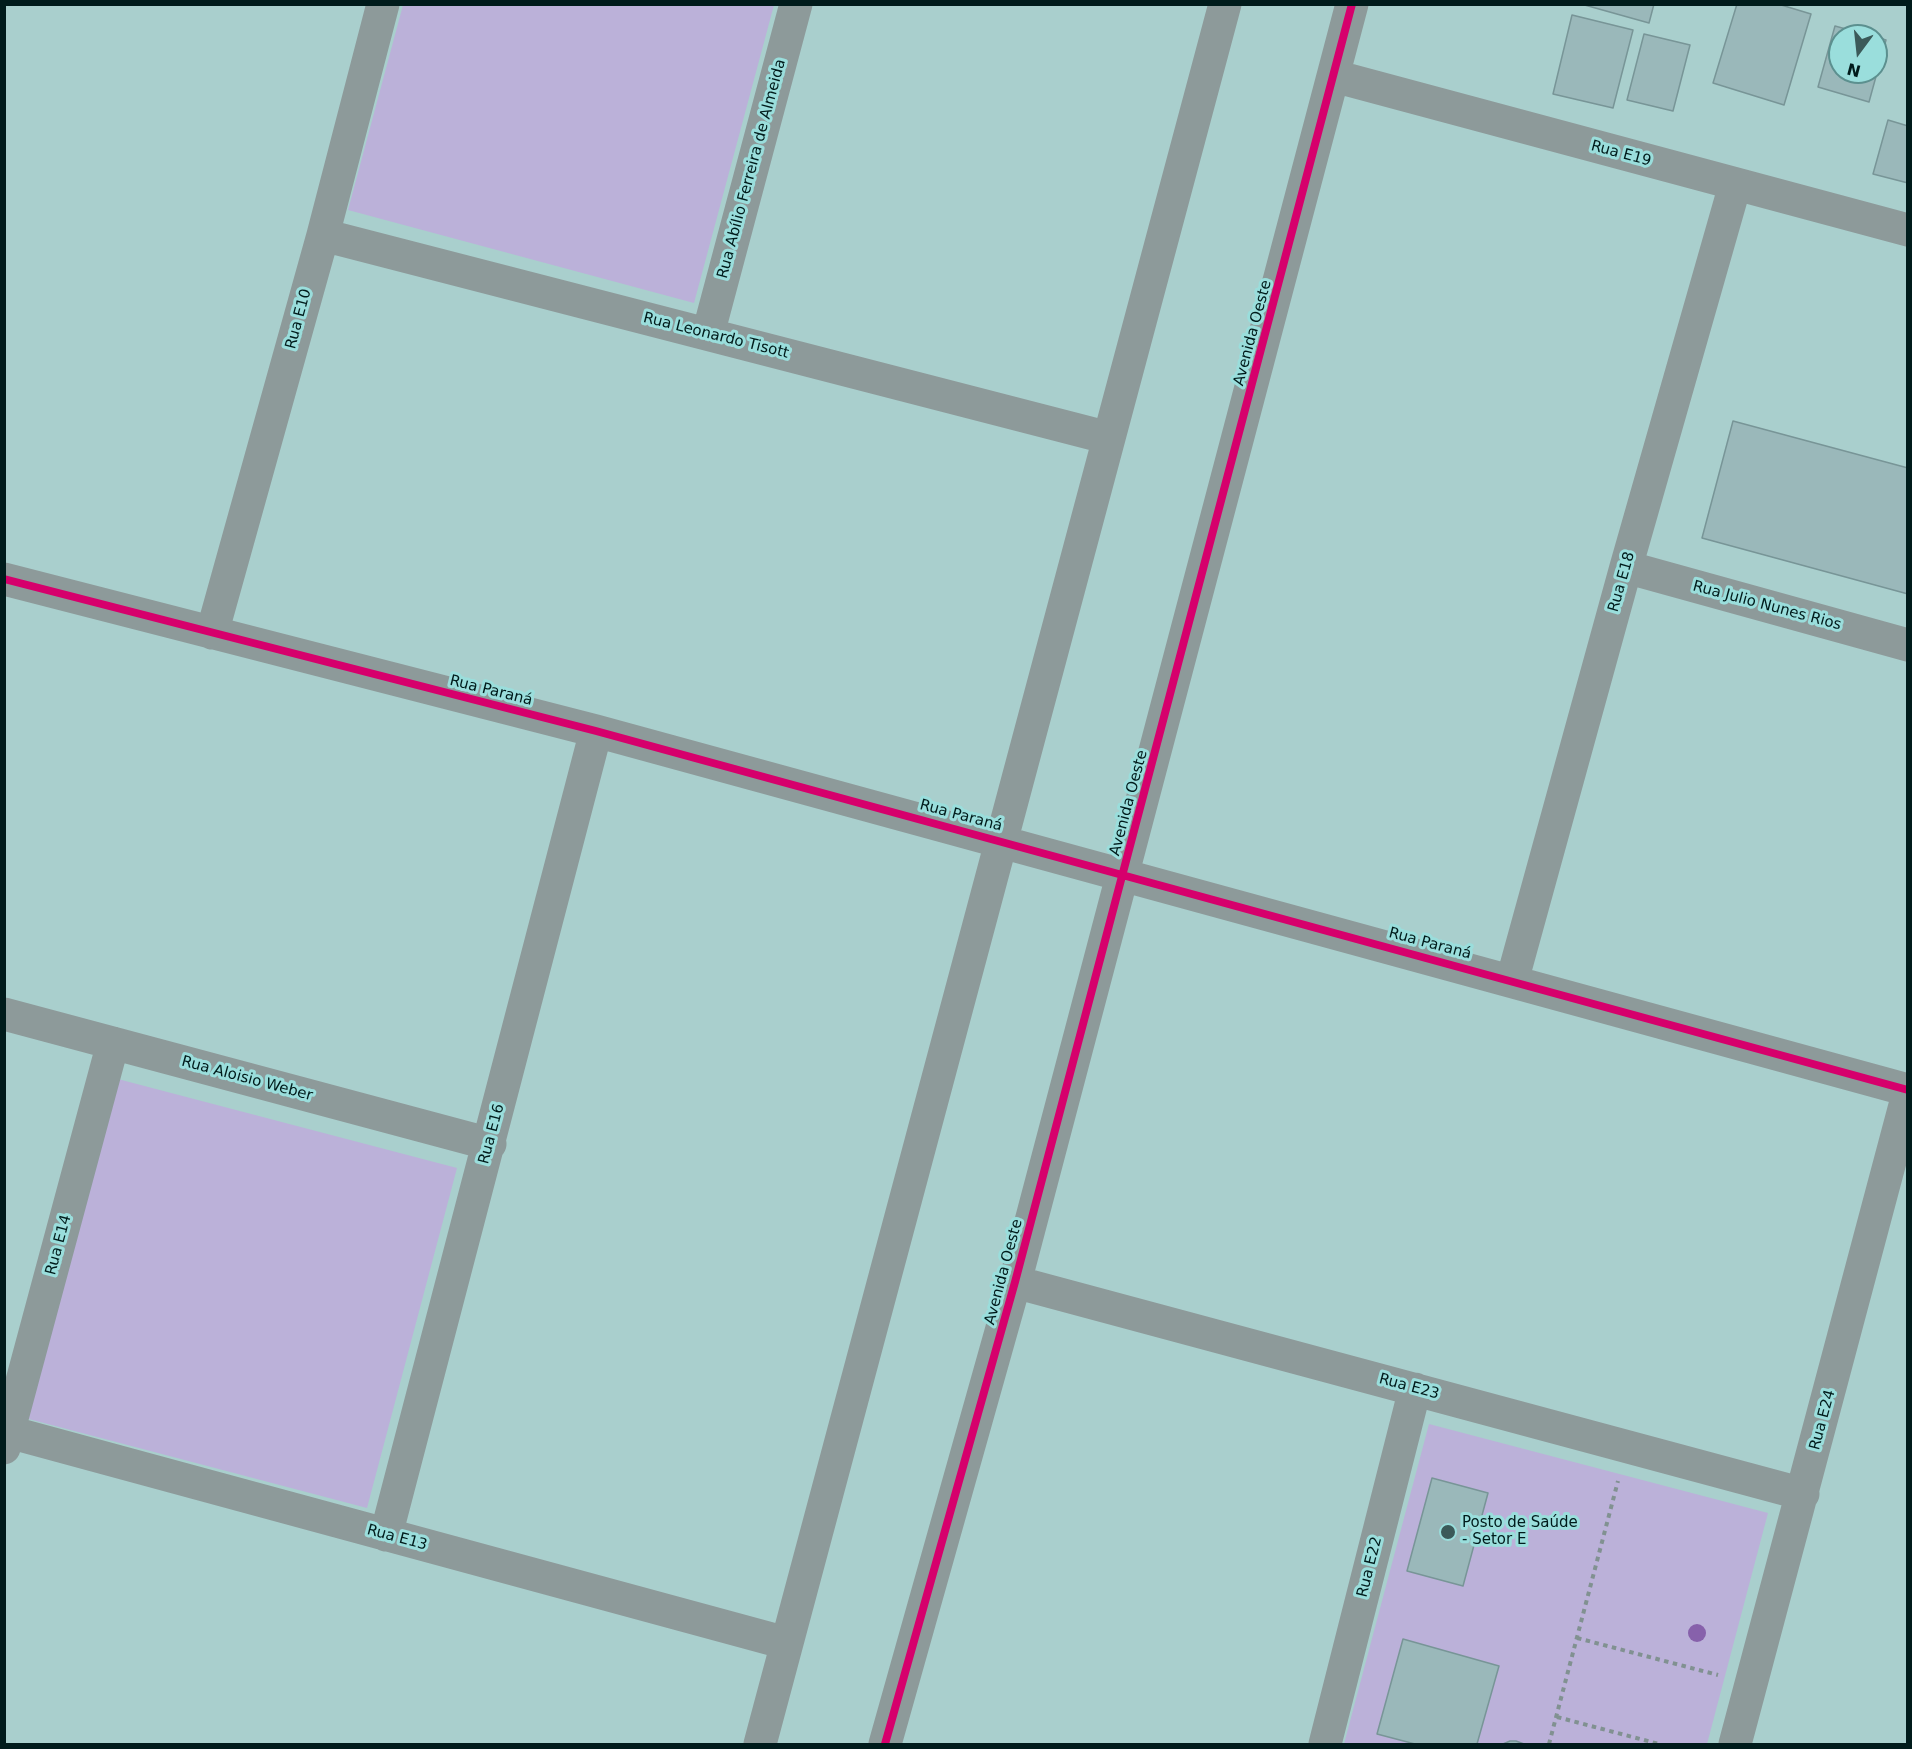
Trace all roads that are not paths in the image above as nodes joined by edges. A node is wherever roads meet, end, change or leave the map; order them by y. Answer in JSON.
{"nodes":[{"id":1,"x":383,"y":4,"type":"edge"},
{"id":2,"x":796,"y":4,"type":"edge"},
{"id":3,"x":1225,"y":4,"type":"edge"},
{"id":4,"x":1353,"y":4,"type":"edge"},
{"id":5,"x":1334,"y":76,"type":"junction"},
{"id":6,"x":1736,"y":185,"type":"junction"},
{"id":7,"x":1908,"y":230,"type":"edge"},
{"id":8,"x":323,"y":235,"type":"junction"},
{"id":9,"x":708,"y":334,"type":"junction"},
{"id":10,"x":1109,"y":438,"type":"junction"},
{"id":11,"x":1626,"y":567,"type":"junction"},
{"id":12,"x":4,"y":579,"type":"edge"},
{"id":13,"x":212,"y":633,"type":"junction"},
{"id":14,"x":1908,"y":645,"type":"edge"},
{"id":15,"x":596,"y":731,"type":"junction"},
{"id":16,"x":1003,"y":841,"type":"junction"},
{"id":17,"x":1125,"y":874,"type":"junction"},
{"id":18,"x":1512,"y":981,"type":"junction"},
{"id":19,"x":4,"y":1014,"type":"edge"},
{"id":20,"x":113,"y":1042,"type":"junction"},
{"id":21,"x":1908,"y":1092,"type":"edge"},
{"id":22,"x":490,"y":1144,"type":"junction"},
{"id":23,"x":1015,"y":1282,"type":"junction"},
{"id":24,"x":1415,"y":1389,"type":"junction"},
{"id":25,"x":7,"y":1440,"type":"edge"},
{"id":26,"x":1803,"y":1494,"type":"junction"},
{"id":27,"x":386,"y":1535,"type":"junction"},
{"id":28,"x":786,"y":1643,"type":"junction"},
{"id":29,"x":760,"y":1744,"type":"edge"},
{"id":30,"x":885,"y":1744,"type":"edge"},
{"id":31,"x":1325,"y":1744,"type":"edge"},
{"id":32,"x":1735,"y":1744,"type":"edge"}],
"edges":[{"from":1,"to":8,"type":"street","name":"Rua E10"},
{"from":2,"to":9,"type":"street","name":"Rua Abílio Ferreira de Almeida"},
{"from":3,"to":10,"type":"street"},
{"from":4,"to":5,"type":"street","name":"Avenida Oeste"},
{"from":5,"to":6,"type":"street","name":"Rua E19"},
{"from":5,"to":17,"type":"street","name":"Avenida Oeste"},
{"from":6,"to":7,"type":"street","name":"Rua E19"},
{"from":6,"to":11,"type":"street","name":"Rua E18"},
{"from":8,"to":9,"type":"street","name":"Rua Leonardo Tisott"},
{"from":8,"to":13,"type":"street","name":"Rua E10"},
{"from":9,"to":10,"type":"street","name":"Rua Leonardo Tisott"},
{"from":10,"to":16,"type":"street"},
{"from":11,"to":14,"type":"street","name":"Rua Julio Nunes Rios"},
{"from":11,"to":18,"type":"street","name":"Rua E18"},
{"from":12,"to":13,"type":"street","name":"Rua Paraná"},
{"from":13,"to":15,"type":"street","name":"Rua Paraná"},
{"from":15,"to":16,"type":"street","name":"Rua Paraná"},
{"from":15,"to":22,"type":"street","name":"Rua E16"},
{"from":16,"to":17,"type":"street","name":"Rua Paraná"},
{"from":16,"to":28,"type":"street"},
{"from":17,"to":18,"type":"street","name":"Rua Paraná"},
{"from":17,"to":23,"type":"street","name":"Avenida Oeste"},
{"from":18,"to":21,"type":"street","name":"Rua Paraná"},
{"from":19,"to":20,"type":"street","name":"Rua Aloisio Weber"},
{"from":20,"to":22,"type":"street","name":"Rua Aloisio Weber"},
{"from":20,"to":25,"type":"street","name":"Rua E14"},
{"from":21,"to":26,"type":"street","name":"Rua E24"},
{"from":22,"to":27,"type":"street","name":"Rua E16"},
{"from":23,"to":24,"type":"street","name":"Rua E23"},
{"from":23,"to":30,"type":"street","name":"Avenida Oeste"},
{"from":24,"to":26,"type":"street","name":"Rua E23"},
{"from":24,"to":31,"type":"street","name":"Rua E22"},
{"from":25,"to":27,"type":"street","name":"Rua E13"},
{"from":26,"to":32,"type":"street","name":"Rua E24"},
{"from":27,"to":28,"type":"street","name":"Rua E13"},
{"from":28,"to":29,"type":"street"}]}
